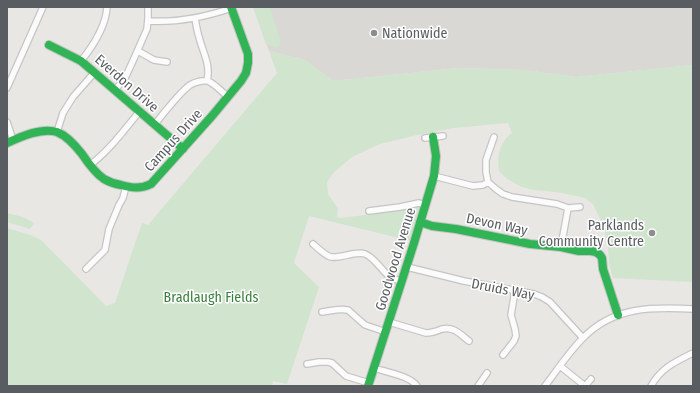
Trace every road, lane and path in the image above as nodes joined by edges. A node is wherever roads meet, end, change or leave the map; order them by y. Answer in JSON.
{"nodes":[{"id":1,"x":43,"y":7,"type":"edge"},
{"id":2,"x":107,"y":7,"type":"edge"},
{"id":3,"x":148,"y":7,"type":"edge"},
{"id":4,"x":231,"y":7,"type":"edge"},
{"id":5,"x":196,"y":18,"type":"junction"},
{"id":6,"x":148,"y":21,"type":"junction"},
{"id":7,"x":49,"y":45,"type":"dead end"},
{"id":8,"x":138,"y":52,"type":"junction"},
{"id":9,"x":81,"y":61,"type":"junction"},
{"id":10,"x":167,"y":62,"type":"dead end"},
{"id":11,"x":94,"y":72,"type":"junction"},
{"id":12,"x":207,"y":81,"type":"junction"},
{"id":13,"x":7,"y":88,"type":"edge"},
{"id":14,"x":115,"y":90,"type":"junction"},
{"id":15,"x":228,"y":97,"type":"junction"},
{"id":16,"x":140,"y":111,"type":"junction"},
{"id":17,"x":7,"y":122,"type":"edge"},
{"id":18,"x":155,"y":124,"type":"junction"},
{"id":19,"x":57,"y":132,"type":"junction"},
{"id":20,"x":443,"y":136,"type":"dead end"},
{"id":21,"x":429,"y":137,"type":"joint"},
{"id":22,"x":494,"y":137,"type":"dead end"},
{"id":23,"x":10,"y":142,"type":"edge"},
{"id":24,"x":183,"y":149,"type":"junction"},
{"id":25,"x":90,"y":165,"type":"junction"},
{"id":26,"x":434,"y":176,"type":"junction"},
{"id":27,"x":488,"y":182,"type":"junction"},
{"id":28,"x":126,"y":186,"type":"junction"},
{"id":29,"x":425,"y":205,"type":"junction"},
{"id":30,"x":580,"y":207,"type":"dead end"},
{"id":31,"x":568,"y":208,"type":"junction"},
{"id":32,"x":381,"y":209,"type":"junction"},
{"id":33,"x":369,"y":211,"type":"dead end"},
{"id":34,"x":382,"y":216,"type":"dead end"},
{"id":35,"x":420,"y":222,"type":"junction"},
{"id":36,"x":313,"y":244,"type":"dead end"},
{"id":37,"x":562,"y":247,"type":"junction"},
{"id":38,"x":407,"y":267,"type":"junction"},
{"id":39,"x":86,"y":268,"type":"dead end"},
{"id":40,"x":402,"y":282,"type":"junction"},
{"id":41,"x":515,"y":291,"type":"junction"},
{"id":42,"x":693,"y":309,"type":"edge"},
{"id":43,"x":322,"y":312,"type":"dead end"},
{"id":44,"x":618,"y":315,"type":"junction"},
{"id":45,"x":389,"y":322,"type":"junction"},
{"id":46,"x":386,"y":332,"type":"junction"},
{"id":47,"x":583,"y":338,"type":"junction"},
{"id":48,"x":469,"y":341,"type":"dead end"},
{"id":49,"x":693,"y":353,"type":"edge"},
{"id":50,"x":503,"y":355,"type":"dead end"},
{"id":51,"x":307,"y":364,"type":"dead end"},
{"id":52,"x":560,"y":366,"type":"junction"},
{"id":53,"x":374,"y":368,"type":"junction"},
{"id":54,"x":487,"y":373,"type":"dead end"},
{"id":55,"x":591,"y":379,"type":"dead end"},
{"id":56,"x":368,"y":385,"type":"edge"},
{"id":57,"x":417,"y":386,"type":"edge"},
{"id":58,"x":478,"y":386,"type":"edge"},
{"id":59,"x":545,"y":386,"type":"edge"},
{"id":60,"x":585,"y":386,"type":"edge"},
{"id":61,"x":651,"y":386,"type":"edge"}],
"edges":[{"from":1,"to":13,"type":"street"},
{"from":2,"to":9,"type":"street"},
{"from":3,"to":6,"type":"street"},
{"from":4,"to":5,"type":"street"},
{"from":4,"to":15,"type":"street","name":"Campus Drive"},
{"from":5,"to":6,"type":"street"},
{"from":5,"to":12,"type":"street"},
{"from":6,"to":8,"type":"street"},
{"from":7,"to":9,"type":"street","name":"Everdon Drive"},
{"from":8,"to":10,"type":"street"},
{"from":8,"to":14,"type":"street"},
{"from":9,"to":11,"type":"street","name":"Everdon Drive"},
{"from":11,"to":14,"type":"street","name":"Everdon Drive"},
{"from":11,"to":19,"type":"street"},
{"from":12,"to":15,"type":"street"},
{"from":12,"to":18,"type":"street"},
{"from":14,"to":16,"type":"street","name":"Everdon Drive"},
{"from":15,"to":24,"type":"street","name":"Campus Drive"},
{"from":16,"to":18,"type":"street","name":"Everdon Drive"},
{"from":16,"to":25,"type":"street"},
{"from":17,"to":23,"type":"street"},
{"from":18,"to":24,"type":"street","name":"Everdon Drive"},
{"from":19,"to":23,"type":"street"},
{"from":19,"to":25,"type":"street","name":"Campus Drive"},
{"from":20,"to":21,"type":"street","name":"Goodwood Avenue"},
{"from":21,"to":26,"type":"street","name":"Goodwood Avenue"},
{"from":22,"to":27,"type":"street"},
{"from":24,"to":28,"type":"street","name":"Campus Drive"},
{"from":25,"to":28,"type":"street","name":"Campus Drive"},
{"from":26,"to":27,"type":"street"},
{"from":26,"to":29,"type":"street","name":"Goodwood Avenue"},
{"from":27,"to":31,"type":"street"},
{"from":28,"to":39,"type":"street"},
{"from":29,"to":32,"type":"street"},
{"from":29,"to":35,"type":"street","name":"Goodwood Avenue"},
{"from":30,"to":31,"type":"street"},
{"from":31,"to":37,"type":"street"},
{"from":32,"to":33,"type":"street"},
{"from":32,"to":34,"type":"street"},
{"from":35,"to":37,"type":"street","name":"Devon Way"},
{"from":35,"to":38,"type":"street","name":"Goodwood Avenue"},
{"from":36,"to":40,"type":"street"},
{"from":37,"to":44,"type":"street","name":"Devon Way"},
{"from":38,"to":40,"type":"street","name":"Goodwood Avenue"},
{"from":38,"to":41,"type":"street","name":"Druids Way"},
{"from":40,"to":45,"type":"street","name":"Goodwood Avenue"},
{"from":41,"to":47,"type":"street","name":"Druids Way"},
{"from":41,"to":50,"type":"street"},
{"from":42,"to":44,"type":"street"},
{"from":43,"to":46,"type":"street"},
{"from":44,"to":47,"type":"street"},
{"from":45,"to":46,"type":"street","name":"Goodwood Avenue"},
{"from":45,"to":48,"type":"street"},
{"from":46,"to":53,"type":"street","name":"Goodwood Avenue"},
{"from":47,"to":52,"type":"street"},
{"from":49,"to":61,"type":"street"},
{"from":51,"to":56,"type":"street"},
{"from":52,"to":59,"type":"street"},
{"from":52,"to":60,"type":"street"},
{"from":53,"to":56,"type":"street","name":"Goodwood Avenue"},
{"from":53,"to":57,"type":"street"},
{"from":54,"to":58,"type":"street"},
{"from":55,"to":60,"type":"street"}]}
